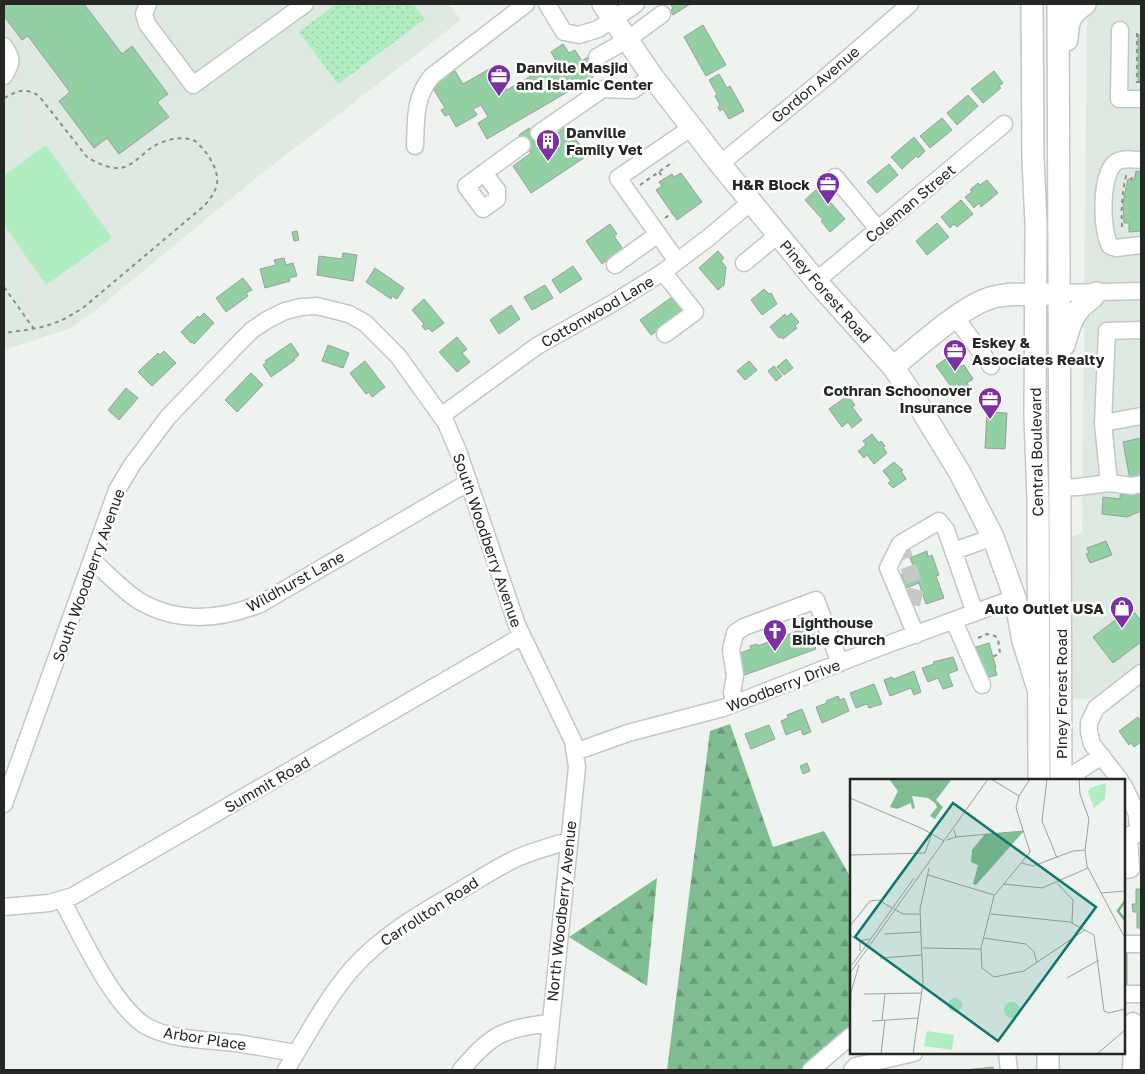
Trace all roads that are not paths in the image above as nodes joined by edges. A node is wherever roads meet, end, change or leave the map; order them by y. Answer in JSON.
{"nodes":[{"id":1,"x":148,"y":4,"type":"edge"},
{"id":2,"x":305,"y":4,"type":"edge"},
{"id":3,"x":526,"y":4,"type":"edge"},
{"id":4,"x":547,"y":4,"type":"edge"},
{"id":5,"x":636,"y":4,"type":"edge"},
{"id":6,"x":910,"y":4,"type":"edge"},
{"id":7,"x":1032,"y":4,"type":"edge"},
{"id":8,"x":1058,"y":4,"type":"edge"},
{"id":9,"x":1085,"y":4,"type":"edge"},
{"id":10,"x":608,"y":12,"type":"edge"},
{"id":11,"x":662,"y":14,"type":"dead end"},
{"id":12,"x":1120,"y":30,"type":"dead end"},
{"id":13,"x":627,"y":40,"type":"junction"},
{"id":14,"x":4,"y":46,"type":"edge"},
{"id":15,"x":597,"y":57,"type":"dead end"},
{"id":16,"x":4,"y":76,"type":"edge"},
{"id":17,"x":652,"y":76,"type":"junction"},
{"id":18,"x":1058,"y":77,"type":"junction"},
{"id":19,"x":1141,"y":99,"type":"edge"},
{"id":20,"x":1004,"y":124,"type":"dead end"},
{"id":21,"x":692,"y":127,"type":"junction"},
{"id":22,"x":539,"y":133,"type":"dead end"},
{"id":23,"x":522,"y":145,"type":"dead end"},
{"id":24,"x":415,"y":146,"type":"dead end"},
{"id":25,"x":1141,"y":160,"type":"edge"},
{"id":26,"x":720,"y":164,"type":"junction"},
{"id":27,"x":484,"y":172,"type":"dead end"},
{"id":28,"x":835,"y":177,"type":"dead end"},
{"id":29,"x":751,"y":202,"type":"junction"},
{"id":30,"x":878,"y":229,"type":"junction"},
{"id":31,"x":658,"y":234,"type":"junction"},
{"id":32,"x":778,"y":235,"type":"junction"},
{"id":33,"x":1141,"y":245,"type":"edge"},
{"id":34,"x":677,"y":262,"type":"junction"},
{"id":35,"x":744,"y":263,"type":"dead end"},
{"id":36,"x":615,"y":265,"type":"dead end"},
{"id":37,"x":663,"y":272,"type":"junction"},
{"id":38,"x":816,"y":281,"type":"junction"},
{"id":39,"x":1141,"y":291,"type":"edge"},
{"id":40,"x":1059,"y":293,"type":"junction"},
{"id":41,"x":1096,"y":293,"type":"junction"},
{"id":42,"x":1035,"y":294,"type":"junction"},
{"id":43,"x":956,"y":318,"type":"junction"},
{"id":44,"x":1141,"y":330,"type":"edge"},
{"id":45,"x":665,"y":334,"type":"dead end"},
{"id":46,"x":1059,"y":356,"type":"junction"},
{"id":47,"x":991,"y":366,"type":"dead end"},
{"id":48,"x":893,"y":367,"type":"junction"},
{"id":49,"x":441,"y":416,"type":"junction"},
{"id":50,"x":1141,"y":416,"type":"edge"},
{"id":51,"x":1103,"y":423,"type":"junction"},
{"id":52,"x":469,"y":482,"type":"junction"},
{"id":53,"x":1109,"y":483,"type":"junction"},
{"id":54,"x":1141,"y":484,"type":"edge"},
{"id":55,"x":1060,"y":488,"type":"junction"},
{"id":56,"x":992,"y":537,"type":"junction"},
{"id":57,"x":954,"y":551,"type":"junction"},
{"id":58,"x":92,"y":560,"type":"junction"},
{"id":59,"x":1060,"y":579,"type":"joint"},
{"id":60,"x":1015,"y":598,"type":"junction"},
{"id":61,"x":975,"y":613,"type":"junction"},
{"id":62,"x":954,"y":621,"type":"junction"},
{"id":63,"x":916,"y":635,"type":"junction"},
{"id":64,"x":522,"y":636,"type":"junction"},
{"id":65,"x":840,"y":663,"type":"junction"},
{"id":66,"x":1141,"y":673,"type":"edge"},
{"id":67,"x":982,"y":685,"type":"dead end"},
{"id":68,"x":1039,"y":692,"type":"junction"},
{"id":69,"x":735,"y":703,"type":"junction"},
{"id":70,"x":575,"y":752,"type":"junction"},
{"id":71,"x":1102,"y":756,"type":"junction"},
{"id":72,"x":1039,"y":779,"type":"edge"},
{"id":73,"x":1060,"y":779,"type":"edge"},
{"id":74,"x":1077,"y":779,"type":"edge"},
{"id":75,"x":1119,"y":779,"type":"edge"},
{"id":76,"x":1125,"y":790,"type":"edge"},
{"id":77,"x":4,"y":804,"type":"edge"},
{"id":78,"x":1131,"y":814,"type":"edge"},
{"id":79,"x":1133,"y":834,"type":"edge"},
{"id":80,"x":569,"y":841,"type":"junction"},
{"id":81,"x":1132,"y":869,"type":"edge"},
{"id":82,"x":62,"y":900,"type":"junction"},
{"id":83,"x":4,"y":907,"type":"edge"},
{"id":84,"x":1125,"y":944,"type":"edge"},
{"id":85,"x":1141,"y":944,"type":"edge"},
{"id":86,"x":1125,"y":994,"type":"edge"},
{"id":87,"x":1141,"y":994,"type":"edge"},
{"id":88,"x":1133,"y":1021,"type":"edge"},
{"id":89,"x":550,"y":1023,"type":"junction"},
{"id":90,"x":850,"y":1037,"type":"edge"},
{"id":91,"x":296,"y":1053,"type":"junction"},
{"id":92,"x":910,"y":1054,"type":"edge"},
{"id":93,"x":1007,"y":1054,"type":"edge"},
{"id":94,"x":1048,"y":1054,"type":"edge"},
{"id":95,"x":817,"y":1069,"type":"edge"},
{"id":96,"x":286,"y":1070,"type":"edge"},
{"id":97,"x":461,"y":1070,"type":"edge"},
{"id":98,"x":546,"y":1070,"type":"edge"},
{"id":99,"x":852,"y":1070,"type":"edge"},
{"id":100,"x":1009,"y":1070,"type":"edge"},
{"id":101,"x":1048,"y":1070,"type":"edge"},
{"id":102,"x":1132,"y":1070,"type":"edge"}],
"edges":[{"from":1,"to":2,"type":"street"},
{"from":3,"to":24,"type":"street"},
{"from":4,"to":10,"type":"street"},
{"from":5,"to":10,"type":"street"},
{"from":6,"to":26,"type":"street","name":"Gordon Avenue"},
{"from":7,"to":42,"type":"main road","name":"Central Boulevard"},
{"from":8,"to":18,"type":"main road","name":"Central Boulevard"},
{"from":9,"to":18,"type":"main road"},
{"from":10,"to":13,"type":"main road","name":"Piney Forest Road"},
{"from":11,"to":13,"type":"street"},
{"from":12,"to":19,"type":"street"},
{"from":13,"to":15,"type":"street"},
{"from":13,"to":17,"type":"main road","name":"Piney Forest Road"},
{"from":14,"to":16,"type":"street"},
{"from":17,"to":21,"type":"main road","name":"Piney Forest Road"},
{"from":17,"to":22,"type":"street"},
{"from":18,"to":40,"type":"main road","name":"Central Boulevard"},
{"from":20,"to":30,"type":"street","name":"Coleman Street"},
{"from":21,"to":26,"type":"main road","name":"Piney Forest Road"},
{"from":21,"to":31,"type":"street"},
{"from":23,"to":27,"type":"street"},
{"from":25,"to":33,"type":"street"},
{"from":26,"to":29,"type":"main road","name":"Piney Forest Road"},
{"from":28,"to":30,"type":"street"},
{"from":29,"to":32,"type":"main road","name":"Piney Forest Road"},
{"from":29,"to":34,"type":"street","name":"Cottonwood Lane"},
{"from":30,"to":38,"type":"street","name":"Coleman Street"},
{"from":31,"to":34,"type":"street"},
{"from":31,"to":36,"type":"street"},
{"from":32,"to":35,"type":"street"},
{"from":32,"to":38,"type":"main road","name":"Piney Forest Road"},
{"from":34,"to":37,"type":"street","name":"Cottonwood Lane"},
{"from":37,"to":45,"type":"street"},
{"from":37,"to":49,"type":"street","name":"Cottonwood Lane"},
{"from":38,"to":48,"type":"main road","name":"Piney Forest Road"},
{"from":39,"to":41,"type":"street"},
{"from":40,"to":41,"type":"street"},
{"from":40,"to":42,"type":"main road"},
{"from":40,"to":46,"type":"main road","name":"Central Boulevard"},
{"from":41,"to":46,"type":"main road"},
{"from":42,"to":43,"type":"main road"},
{"from":42,"to":68,"type":"main road","name":"Central Boulevard"},
{"from":43,"to":47,"type":"street"},
{"from":43,"to":48,"type":"main road"},
{"from":44,"to":51,"type":"street"},
{"from":46,"to":55,"type":"main road","name":"Central Boulevard"},
{"from":48,"to":56,"type":"main road","name":"Piney Forest Road"},
{"from":49,"to":52,"type":"street","name":"South Woodberry Avenue"},
{"from":49,"to":58,"type":"street","name":"South Woodberry Avenue"},
{"from":50,"to":51,"type":"street"},
{"from":51,"to":53,"type":"street"},
{"from":52,"to":58,"type":"street","name":"Wildhurst Lane"},
{"from":52,"to":64,"type":"street","name":"South Woodberry Avenue"},
{"from":53,"to":54,"type":"street"},
{"from":53,"to":55,"type":"street"},
{"from":55,"to":59,"type":"main road","name":"Central Boulevard"},
{"from":56,"to":57,"type":"street"},
{"from":56,"to":60,"type":"main road","name":"Piney Forest Road"},
{"from":57,"to":61,"type":"street"},
{"from":57,"to":63,"type":"street"},
{"from":58,"to":77,"type":"street","name":"South Woodberry Avenue"},
{"from":59,"to":73,"type":"main road","name":"Piney Forest Road"},
{"from":60,"to":61,"type":"street","name":"Woodberry Drive"},
{"from":60,"to":68,"type":"main road","name":"Piney Forest Road"},
{"from":61,"to":62,"type":"street","name":"Woodberry Drive"},
{"from":62,"to":63,"type":"street","name":"Woodberry Drive"},
{"from":62,"to":67,"type":"street"},
{"from":63,"to":65,"type":"street","name":"Woodberry Drive"},
{"from":64,"to":70,"type":"street","name":"South Woodberry Avenue"},
{"from":64,"to":82,"type":"street","name":"Summit Road"},
{"from":65,"to":69,"type":"street","name":"Woodberry Drive"},
{"from":65,"to":69,"type":"street"},
{"from":66,"to":71,"type":"street"},
{"from":68,"to":72,"type":"main road","name":"Central Boulevard"},
{"from":69,"to":70,"type":"street","name":"Woodberry Drive"},
{"from":70,"to":80,"type":"street","name":"North Woodberry Avenue"},
{"from":71,"to":74,"type":"street"},
{"from":71,"to":75,"type":"street"},
{"from":76,"to":78,"type":"street"},
{"from":78,"to":79,"type":"street"},
{"from":79,"to":81,"type":"street"},
{"from":80,"to":89,"type":"street","name":"North Woodberry Avenue"},
{"from":80,"to":91,"type":"street","name":"Carrollton Road"},
{"from":82,"to":83,"type":"street","name":"Summit Road"},
{"from":82,"to":91,"type":"street","name":"Arbor Place"},
{"from":84,"to":85,"type":"street"},
{"from":86,"to":87,"type":"street"},
{"from":88,"to":102,"type":"street"},
{"from":89,"to":97,"type":"street"},
{"from":89,"to":98,"type":"street","name":"North Woodberry Avenue"},
{"from":90,"to":95,"type":"street"},
{"from":91,"to":96,"type":"street","name":"Carrollton Road"},
{"from":92,"to":99,"type":"street"},
{"from":93,"to":100,"type":"street"},
{"from":94,"to":101,"type":"main road"}]}
